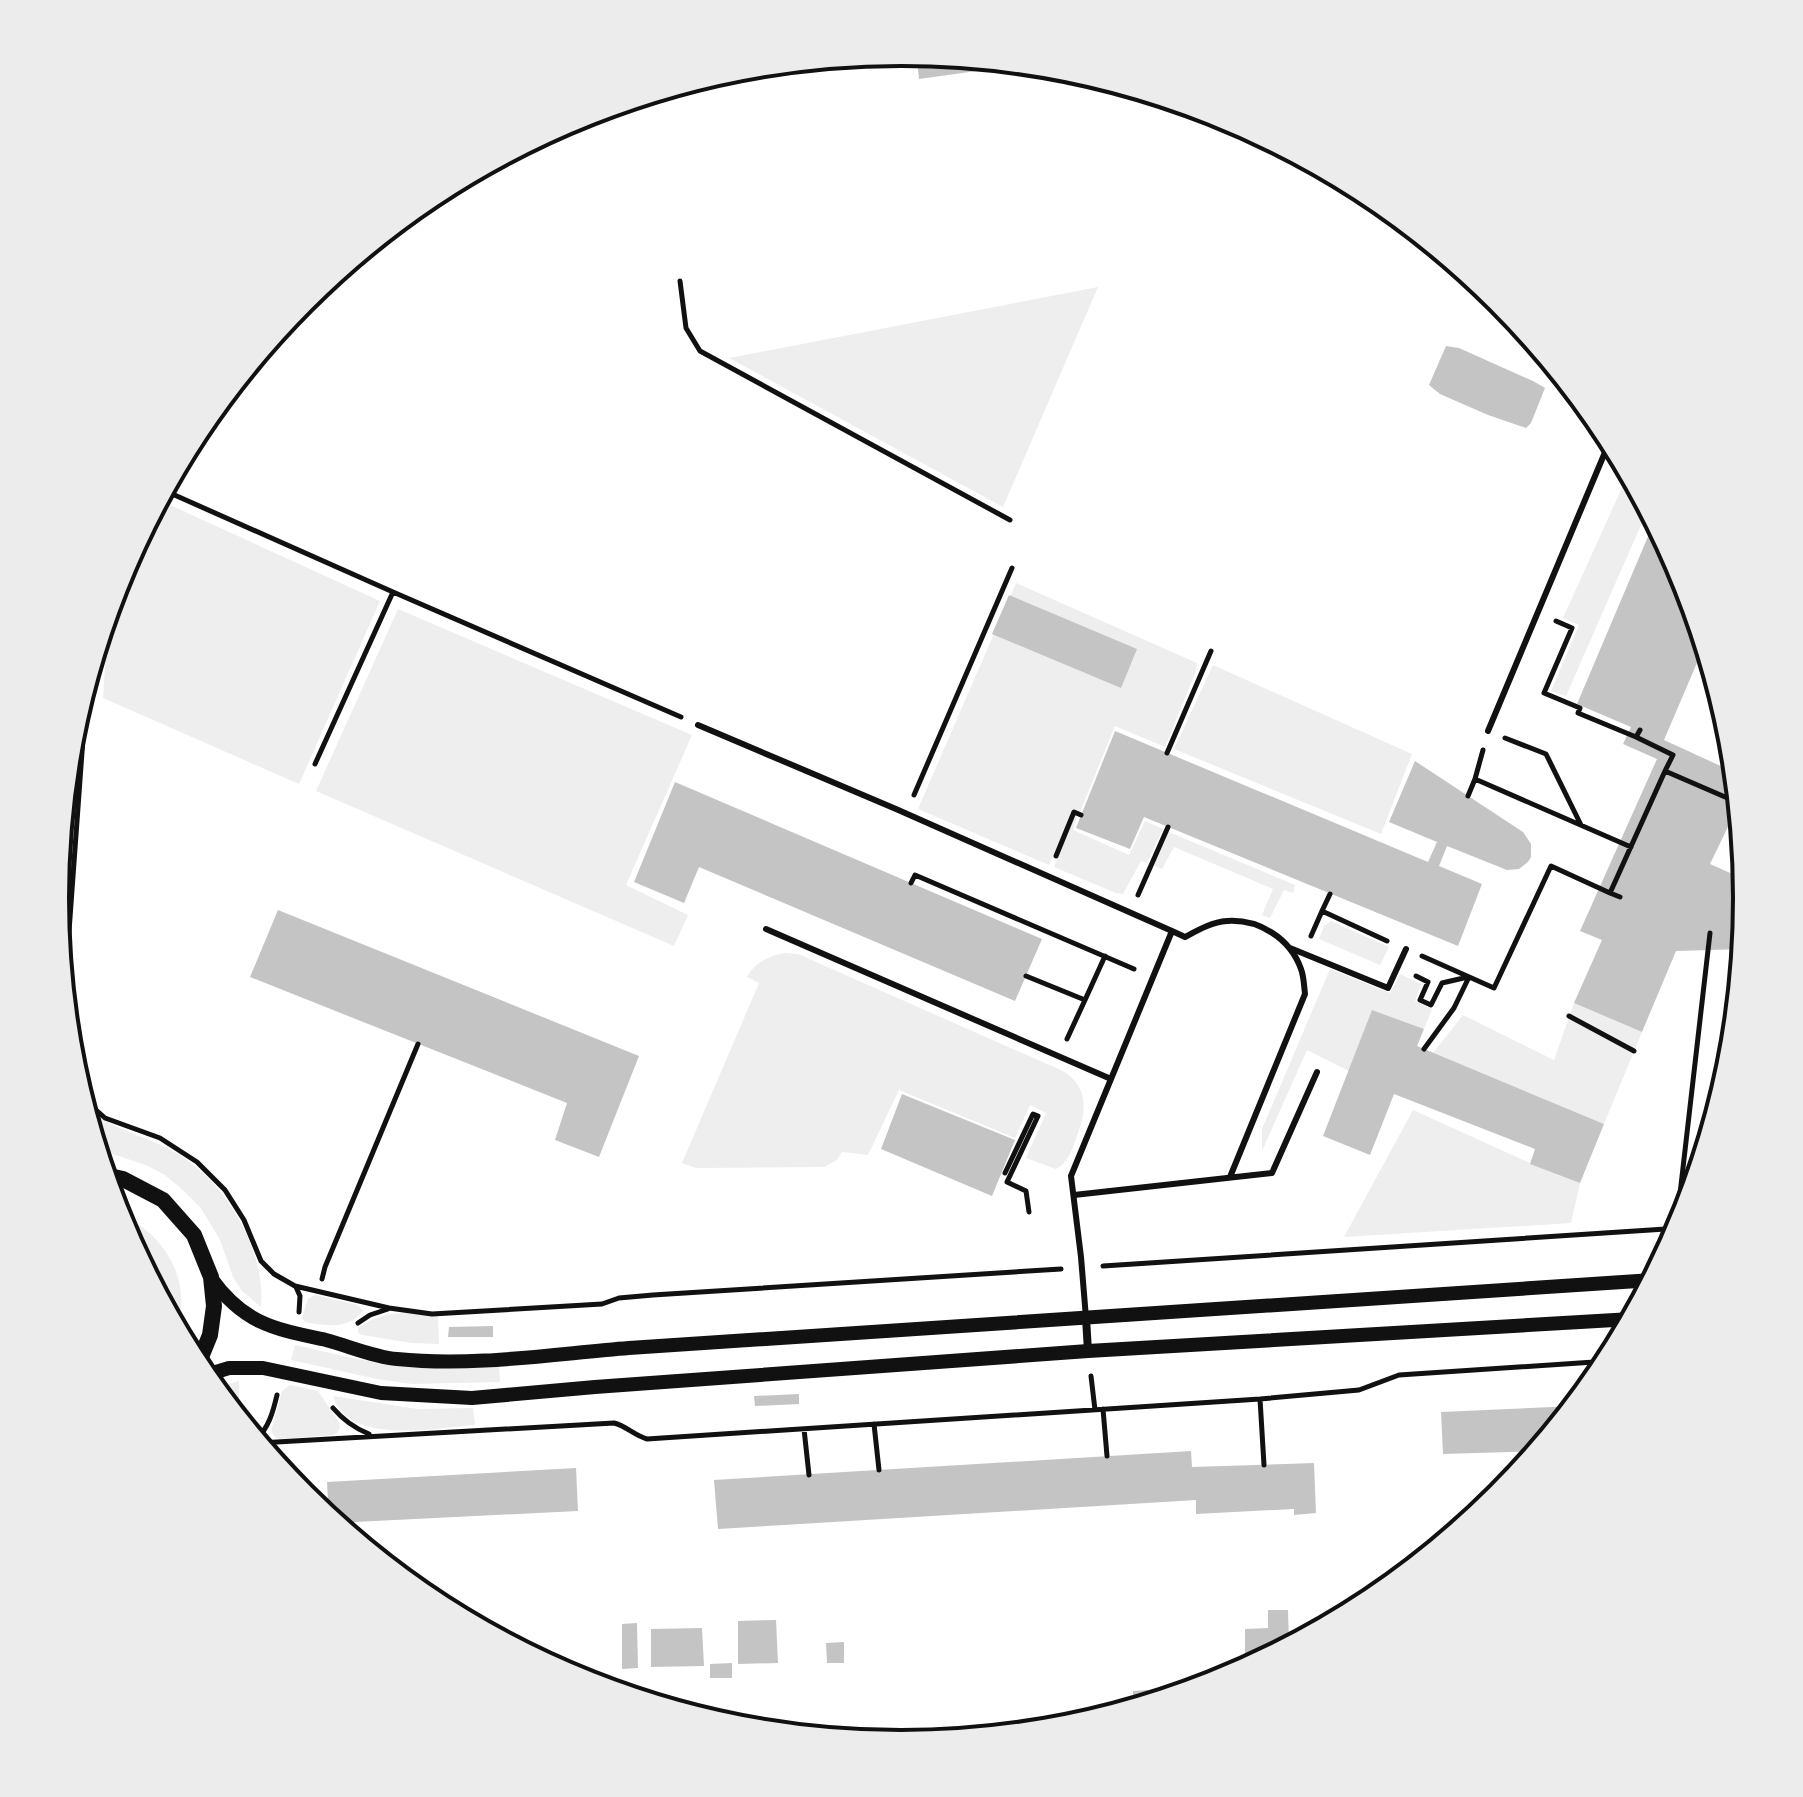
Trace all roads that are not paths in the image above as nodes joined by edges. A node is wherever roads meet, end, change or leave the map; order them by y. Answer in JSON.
{"nodes":[{"id":1,"x":1605,"y":453,"type":"edge"},
{"id":2,"x":698,"y":725,"type":"road end"},
{"id":3,"x":1488,"y":731,"type":"road end"},
{"id":4,"x":766,"y":929,"type":"dead end"},
{"id":5,"x":1172,"y":931,"type":"junction"},
{"id":6,"x":1290,"y":948,"type":"junction"},
{"id":7,"x":1406,"y":949,"type":"road end"},
{"id":8,"x":1317,"y":1072,"type":"dead end"},
{"id":9,"x":1111,"y":1079,"type":"junction"},
{"id":10,"x":1230,"y":1177,"type":"junction"},
{"id":11,"x":117,"y":1178,"type":"edge"},
{"id":12,"x":1074,"y":1195,"type":"junction"},
{"id":13,"x":211,"y":1277,"type":"junction"},
{"id":14,"x":1641,"y":1281,"type":"edge"},
{"id":15,"x":1086,"y":1318,"type":"junction"},
{"id":16,"x":1619,"y":1320,"type":"edge"},
{"id":17,"x":1088,"y":1351,"type":"junction"},
{"id":18,"x":203,"y":1352,"type":"edge"},
{"id":19,"x":217,"y":1372,"type":"edge"}],
"edges":[{"from":1,"to":3,"type":"lane"},
{"from":2,"to":5,"type":"lane"},
{"from":4,"to":9,"type":"lane"},
{"from":5,"to":6,"type":"lane"},
{"from":5,"to":9,"type":"lane"},
{"from":6,"to":7,"type":"lane"},
{"from":6,"to":10,"type":"lane"},
{"from":8,"to":10,"type":"lane"},
{"from":9,"to":12,"type":"lane"},
{"from":10,"to":12,"type":"lane"},
{"from":11,"to":13,"type":"main road"},
{"from":12,"to":15,"type":"lane"},
{"from":13,"to":15,"type":"street"},
{"from":13,"to":18,"type":"main road"},
{"from":14,"to":15,"type":"street"},
{"from":15,"to":17,"type":"street"},
{"from":16,"to":17,"type":"street"},
{"from":17,"to":19,"type":"street"}]}
